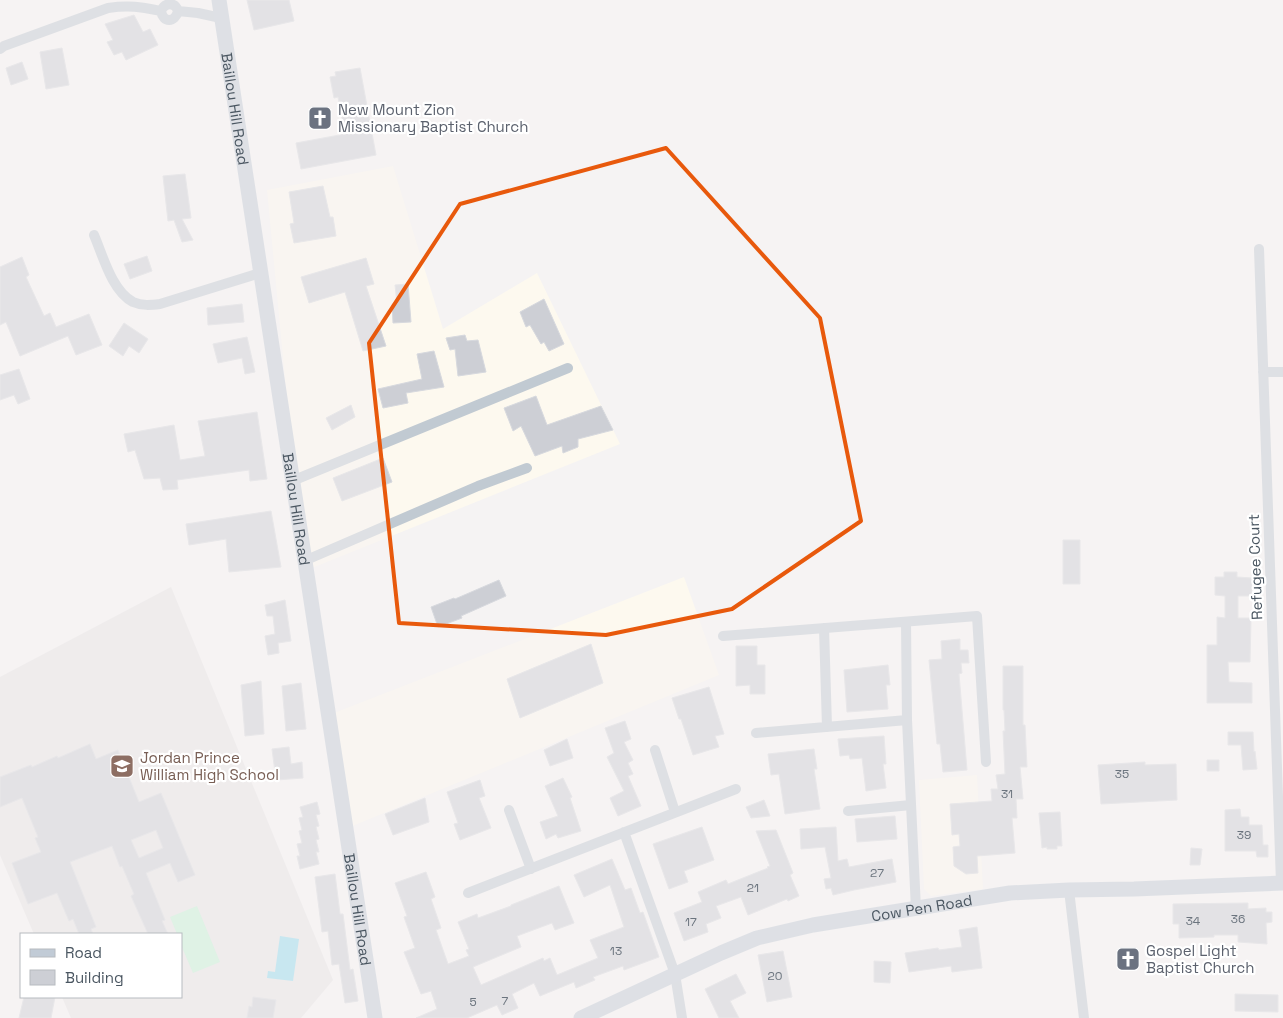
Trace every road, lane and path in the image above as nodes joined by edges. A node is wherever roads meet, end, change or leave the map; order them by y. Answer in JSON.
{"nodes":[{"id":1,"x":219,"y":0,"type":"edge"},
{"id":2,"x":221,"y":18,"type":"junction"},
{"id":3,"x":0,"y":50,"type":"edge"},
{"id":4,"x":94,"y":235,"type":"dead end"},
{"id":5,"x":1259,"y":249,"type":"dead end"},
{"id":6,"x":260,"y":274,"type":"junction"},
{"id":7,"x":568,"y":368,"type":"dead end"},
{"id":8,"x":1263,"y":372,"type":"junction"},
{"id":9,"x":1283,"y":372,"type":"edge"},
{"id":10,"x":527,"y":468,"type":"dead end"},
{"id":11,"x":292,"y":481,"type":"junction"},
{"id":12,"x":304,"y":561,"type":"junction"},
{"id":13,"x":906,"y":622,"type":"junction"},
{"id":14,"x":824,"y":628,"type":"junction"},
{"id":15,"x":723,"y":636,"type":"dead end"},
{"id":16,"x":907,"y":720,"type":"junction"},
{"id":17,"x":827,"y":727,"type":"junction"},
{"id":18,"x":756,"y":733,"type":"dead end"},
{"id":19,"x":655,"y":750,"type":"dead end"},
{"id":20,"x":986,"y":762,"type":"dead end"},
{"id":21,"x":736,"y":789,"type":"dead end"},
{"id":22,"x":911,"y":805,"type":"junction"},
{"id":23,"x":510,"y":810,"type":"dead end"},
{"id":24,"x":848,"y":811,"type":"dead end"},
{"id":25,"x":675,"y":812,"type":"junction"},
{"id":26,"x":624,"y":832,"type":"junction"},
{"id":27,"x":530,"y":869,"type":"junction"},
{"id":28,"x":1282,"y":884,"type":"edge"},
{"id":29,"x":1069,"y":890,"type":"junction"},
{"id":30,"x":468,"y":893,"type":"dead end"},
{"id":31,"x":916,"y":909,"type":"junction"},
{"id":32,"x":675,"y":974,"type":"junction"},
{"id":33,"x":375,"y":1018,"type":"edge"},
{"id":34,"x":581,"y":1018,"type":"edge"},
{"id":35,"x":682,"y":1018,"type":"edge"},
{"id":36,"x":1084,"y":1018,"type":"edge"}],
"edges":[{"from":1,"to":2,"type":"main road","name":"Baillou Hill Road"},
{"from":2,"to":3,"type":"street"},
{"from":2,"to":6,"type":"main road","name":"Baillou Hill Road"},
{"from":4,"to":6,"type":"street"},
{"from":5,"to":8,"type":"street","name":"Refugee Court"},
{"from":6,"to":11,"type":"main road","name":"Baillou Hill Road"},
{"from":7,"to":11,"type":"street"},
{"from":8,"to":9,"type":"street"},
{"from":8,"to":28,"type":"street","name":"Refugee Court"},
{"from":10,"to":12,"type":"street"},
{"from":11,"to":12,"type":"main road","name":"Baillou Hill Road"},
{"from":12,"to":33,"type":"main road","name":"Baillou Hill Road"},
{"from":13,"to":14,"type":"street"},
{"from":13,"to":16,"type":"street"},
{"from":13,"to":20,"type":"street"},
{"from":14,"to":15,"type":"street"},
{"from":14,"to":17,"type":"street"},
{"from":16,"to":17,"type":"street"},
{"from":16,"to":22,"type":"street"},
{"from":17,"to":18,"type":"street"},
{"from":19,"to":25,"type":"street"},
{"from":21,"to":25,"type":"street"},
{"from":22,"to":24,"type":"street"},
{"from":22,"to":31,"type":"street"},
{"from":23,"to":27,"type":"street"},
{"from":25,"to":26,"type":"street"},
{"from":26,"to":27,"type":"street"},
{"from":26,"to":32,"type":"street"},
{"from":27,"to":30,"type":"street"},
{"from":28,"to":29,"type":"main road","name":"Cow Pen Road"},
{"from":29,"to":31,"type":"main road","name":"Cow Pen Road"},
{"from":29,"to":36,"type":"street"},
{"from":31,"to":32,"type":"main road","name":"Cow Pen Road"},
{"from":32,"to":34,"type":"main road","name":"Cow Pen Road"},
{"from":32,"to":35,"type":"street"}]}
